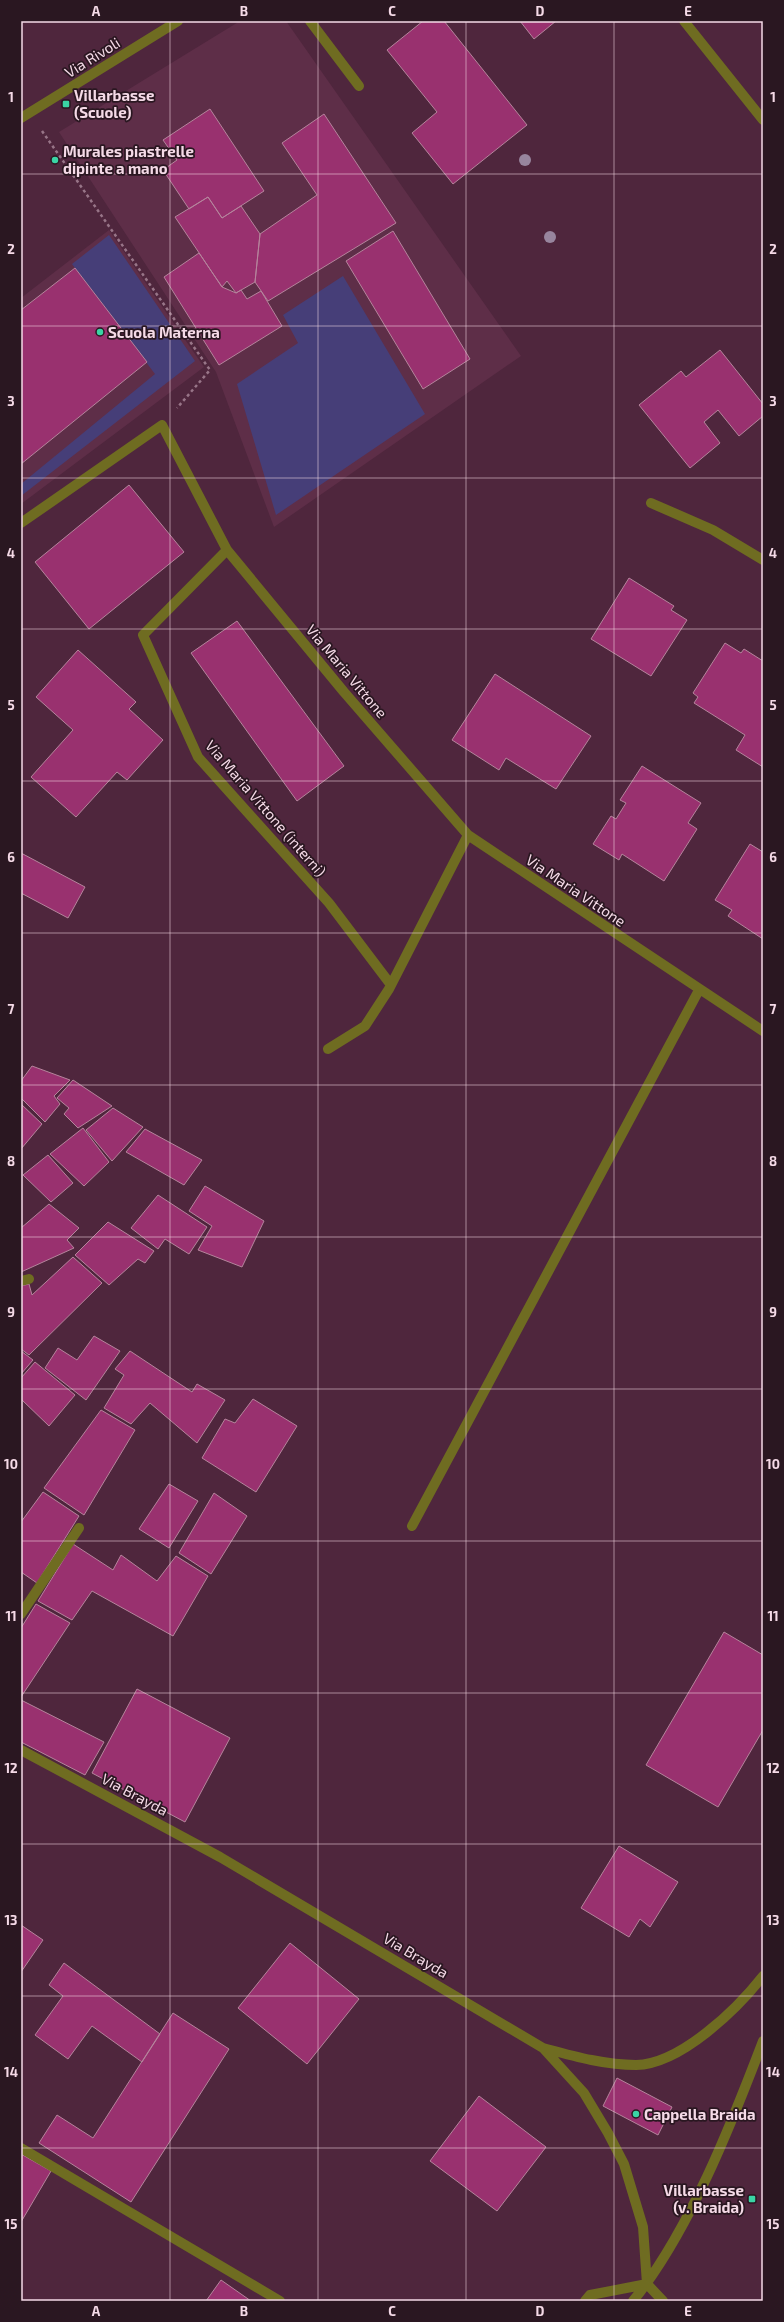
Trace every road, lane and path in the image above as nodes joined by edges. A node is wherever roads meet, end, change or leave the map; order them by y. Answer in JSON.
{"nodes":[{"id":1,"x":178,"y":21,"type":"edge"},
{"id":2,"x":310,"y":21,"type":"edge"},
{"id":3,"x":684,"y":21,"type":"edge"},
{"id":4,"x":359,"y":86,"type":"dead end"},
{"id":5,"x":25,"y":116,"type":"edge"},
{"id":6,"x":763,"y":120,"type":"edge"},
{"id":7,"x":162,"y":425,"type":"junction"},
{"id":8,"x":651,"y":503,"type":"dead end"},
{"id":9,"x":21,"y":523,"type":"edge"},
{"id":10,"x":227,"y":550,"type":"junction"},
{"id":11,"x":763,"y":560,"type":"edge"},
{"id":12,"x":468,"y":835,"type":"junction"},
{"id":13,"x":391,"y":985,"type":"junction"},
{"id":14,"x":699,"y":990,"type":"junction"},
{"id":15,"x":763,"y":1031,"type":"edge"},
{"id":16,"x":328,"y":1049,"type":"dead end"},
{"id":17,"x":412,"y":1526,"type":"dead end"},
{"id":18,"x":79,"y":1528,"type":"dead end"},
{"id":19,"x":21,"y":1614,"type":"edge"},
{"id":20,"x":21,"y":1750,"type":"edge"},
{"id":21,"x":763,"y":1976,"type":"edge"},
{"id":22,"x":763,"y":2041,"type":"edge"},
{"id":23,"x":543,"y":2048,"type":"junction"},
{"id":24,"x":21,"y":2148,"type":"edge"},
{"id":25,"x":647,"y":2284,"type":"junction"},
{"id":26,"x":280,"y":2301,"type":"edge"},
{"id":27,"x":585,"y":2301,"type":"edge"},
{"id":28,"x":633,"y":2301,"type":"edge"},
{"id":29,"x":662,"y":2301,"type":"edge"}],
"edges":[{"from":1,"to":5,"type":"street","name":"Via Rivoli"},
{"from":2,"to":4,"type":"street"},
{"from":3,"to":6,"type":"street"},
{"from":5,"to":7,"type":"path"},
{"from":7,"to":9,"type":"street"},
{"from":7,"to":10,"type":"street","name":"Via Maria Vittone"},
{"from":8,"to":11,"type":"street"},
{"from":10,"to":12,"type":"street","name":"Via Maria Vittone"},
{"from":10,"to":13,"type":"street","name":"Via Maria Vittone (interni)"},
{"from":12,"to":13,"type":"street"},
{"from":12,"to":14,"type":"street","name":"Via Maria Vittone"},
{"from":13,"to":16,"type":"street"},
{"from":14,"to":15,"type":"street","name":"Via Maria Vittone"},
{"from":14,"to":17,"type":"street"},
{"from":18,"to":19,"type":"street"},
{"from":20,"to":23,"type":"street","name":"Via Brayda"},
{"from":21,"to":23,"type":"street"},
{"from":22,"to":25,"type":"street"},
{"from":23,"to":25,"type":"street","name":"Via Brayda"},
{"from":24,"to":26,"type":"street"},
{"from":25,"to":27,"type":"street"},
{"from":25,"to":28,"type":"street"},
{"from":25,"to":29,"type":"street"}]}
